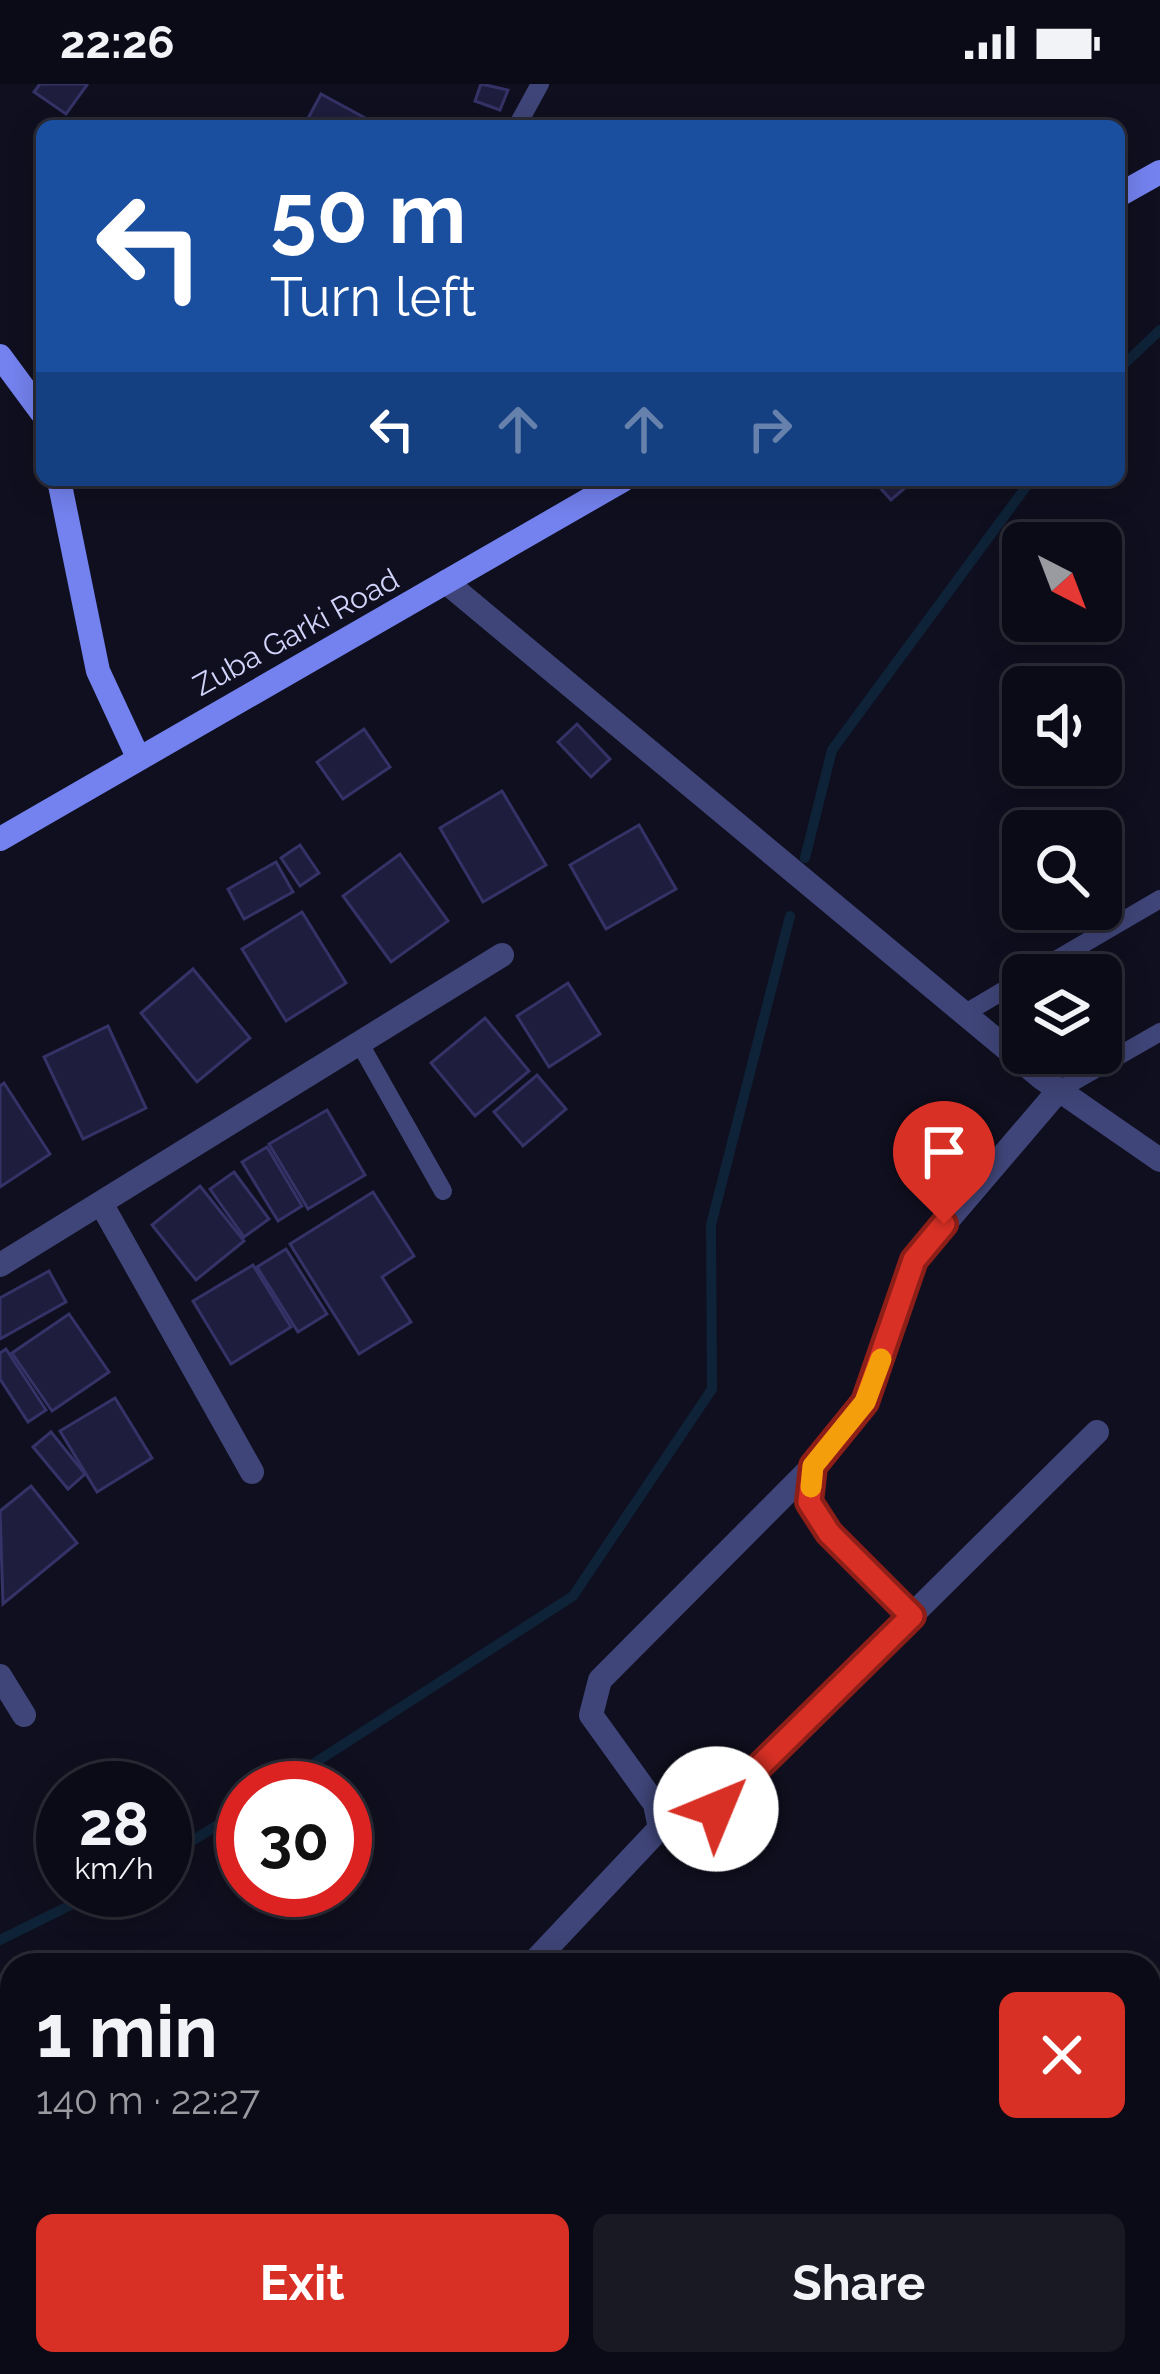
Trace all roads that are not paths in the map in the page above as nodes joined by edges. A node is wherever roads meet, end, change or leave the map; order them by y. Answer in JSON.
{"nodes":[{"id":1,"x":540,"y":84,"type":"edge"},
{"id":2,"x":520,"y":120,"type":"edge"},
{"id":3,"x":1160,"y":172,"type":"edge"},
{"id":4,"x":1125,"y":192,"type":"edge"},
{"id":5,"x":0,"y":356,"type":"edge"},
{"id":6,"x":36,"y":405,"type":"edge"},
{"id":7,"x":60,"y":486,"type":"edge"},
{"id":8,"x":612,"y":486,"type":"edge"},
{"id":9,"x":446,"y":581,"type":"junction"},
{"id":10,"x":137,"y":755,"type":"junction"},
{"id":11,"x":0,"y":839,"type":"edge"},
{"id":12,"x":1160,"y":898,"type":"edge"},
{"id":13,"x":1065,"y":954,"type":"edge"},
{"id":14,"x":502,"y":955,"type":"dead end"},
{"id":15,"x":1002,"y":991,"type":"edge"},
{"id":16,"x":964,"y":1014,"type":"junction"},
{"id":17,"x":1160,"y":1032,"type":"edge"},
{"id":18,"x":360,"y":1044,"type":"junction"},
{"id":19,"x":1059,"y":1090,"type":"junction"},
{"id":20,"x":1160,"y":1160,"type":"edge"},
{"id":21,"x":443,"y":1191,"type":"dead end"},
{"id":22,"x":102,"y":1205,"type":"junction"},
{"id":23,"x":0,"y":1265,"type":"edge"},
{"id":24,"x":1097,"y":1432,"type":"dead end"},
{"id":25,"x":813,"y":1466,"type":"junction"},
{"id":26,"x":252,"y":1472,"type":"dead end"},
{"id":27,"x":912,"y":1616,"type":"junction"},
{"id":28,"x":0,"y":1676,"type":"edge"},
{"id":29,"x":24,"y":1715,"type":"dead end"},
{"id":30,"x":716,"y":1809,"type":"dead end"},
{"id":31,"x":542,"y":1953,"type":"edge"}],
"edges":[{"from":1,"to":2,"type":"lane"},
{"from":3,"to":4,"type":"main road"},
{"from":5,"to":6,"type":"main road"},
{"from":7,"to":10,"type":"main road"},
{"from":8,"to":9,"type":"main road","name":"Zuba Garki Road"},
{"from":9,"to":10,"type":"main road","name":"Zuba Garki Road"},
{"from":9,"to":16,"type":"street"},
{"from":10,"to":11,"type":"main road","name":"Zuba Garki Road"},
{"from":12,"to":13,"type":"lane"},
{"from":14,"to":18,"type":"street"},
{"from":15,"to":16,"type":"lane"},
{"from":16,"to":19,"type":"street"},
{"from":17,"to":19,"type":"lane"},
{"from":18,"to":21,"type":"lane"},
{"from":18,"to":22,"type":"street"},
{"from":19,"to":20,"type":"street"},
{"from":19,"to":25,"type":"street"},
{"from":22,"to":23,"type":"street"},
{"from":22,"to":26,"type":"street"},
{"from":24,"to":27,"type":"street"},
{"from":25,"to":27,"type":"street"},
{"from":25,"to":31,"type":"street"},
{"from":27,"to":30,"type":"street"},
{"from":28,"to":29,"type":"street"}]}
